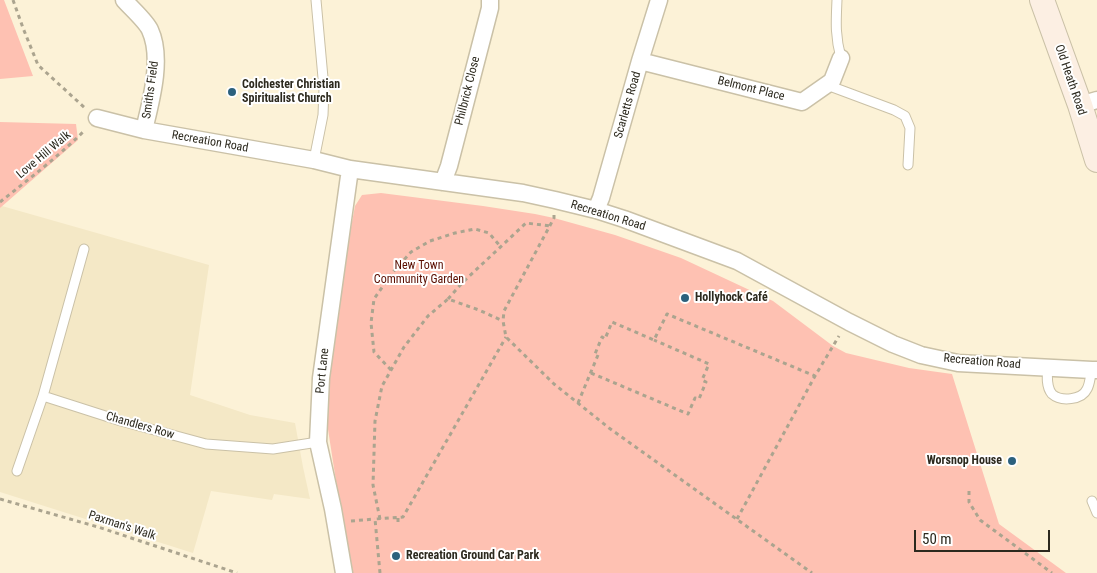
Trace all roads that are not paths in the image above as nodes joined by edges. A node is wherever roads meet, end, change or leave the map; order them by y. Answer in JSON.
{"nodes":[{"id":1,"x":124,"y":0,"type":"edge"},
{"id":2,"x":316,"y":0,"type":"edge"},
{"id":3,"x":490,"y":0,"type":"edge"},
{"id":4,"x":659,"y":0,"type":"edge"},
{"id":5,"x":838,"y":0,"type":"edge"},
{"id":6,"x":1042,"y":0,"type":"edge"},
{"id":7,"x":841,"y":58,"type":"joint"},
{"id":8,"x":640,"y":62,"type":"junction"},
{"id":9,"x":827,"y":85,"type":"junction"},
{"id":10,"x":1088,"y":102,"type":"edge"},
{"id":11,"x":97,"y":118,"type":"road end"},
{"id":12,"x":144,"y":130,"type":"junction"},
{"id":13,"x":314,"y":160,"type":"junction"},
{"id":14,"x":1097,"y":160,"type":"edge"},
{"id":15,"x":908,"y":165,"type":"dead end"},
{"id":16,"x":350,"y":169,"type":"junction"},
{"id":17,"x":444,"y":182,"type":"junction"},
{"id":18,"x":596,"y":210,"type":"junction"},
{"id":19,"x":84,"y":249,"type":"dead end"},
{"id":20,"x":1048,"y":367,"type":"junction"},
{"id":21,"x":1094,"y":370,"type":"edge"},
{"id":22,"x":43,"y":396,"type":"junction"},
{"id":23,"x":318,"y":442,"type":"junction"},
{"id":24,"x":17,"y":471,"type":"dead end"},
{"id":25,"x":1092,"y":501,"type":"dead end"},
{"id":26,"x":1097,"y":513,"type":"edge"},
{"id":27,"x":344,"y":573,"type":"edge"}],
"edges":[{"from":1,"to":12,"type":"street","name":"Smiths Field"},
{"from":2,"to":13,"type":"lane"},
{"from":3,"to":17,"type":"street","name":"Philbrick Close"},
{"from":4,"to":8,"type":"street","name":"Scarletts Road"},
{"from":5,"to":7,"type":"lane"},
{"from":6,"to":10,"type":"street","name":"Old Heath Road"},
{"from":7,"to":9,"type":"street","name":"Belmont Place"},
{"from":8,"to":9,"type":"street","name":"Belmont Place"},
{"from":8,"to":18,"type":"street","name":"Scarletts Road"},
{"from":9,"to":15,"type":"lane"},
{"from":10,"to":14,"type":"street","name":"Old Heath Road"},
{"from":11,"to":12,"type":"street","name":"Recreation Road"},
{"from":12,"to":13,"type":"street","name":"Recreation Road"},
{"from":13,"to":16,"type":"street","name":"Recreation Road"},
{"from":16,"to":17,"type":"street","name":"Recreation Road"},
{"from":16,"to":23,"type":"street","name":"Port Lane"},
{"from":17,"to":18,"type":"street","name":"Recreation Road"},
{"from":18,"to":20,"type":"street","name":"Recreation Road"},
{"from":19,"to":22,"type":"lane"},
{"from":20,"to":21,"type":"street","name":"Recreation Road"},
{"from":20,"to":21,"type":"lane"},
{"from":22,"to":23,"type":"lane","name":"Chandlers Row"},
{"from":22,"to":24,"type":"lane"},
{"from":23,"to":27,"type":"street","name":"Port Lane"},
{"from":25,"to":26,"type":"lane"}]}
